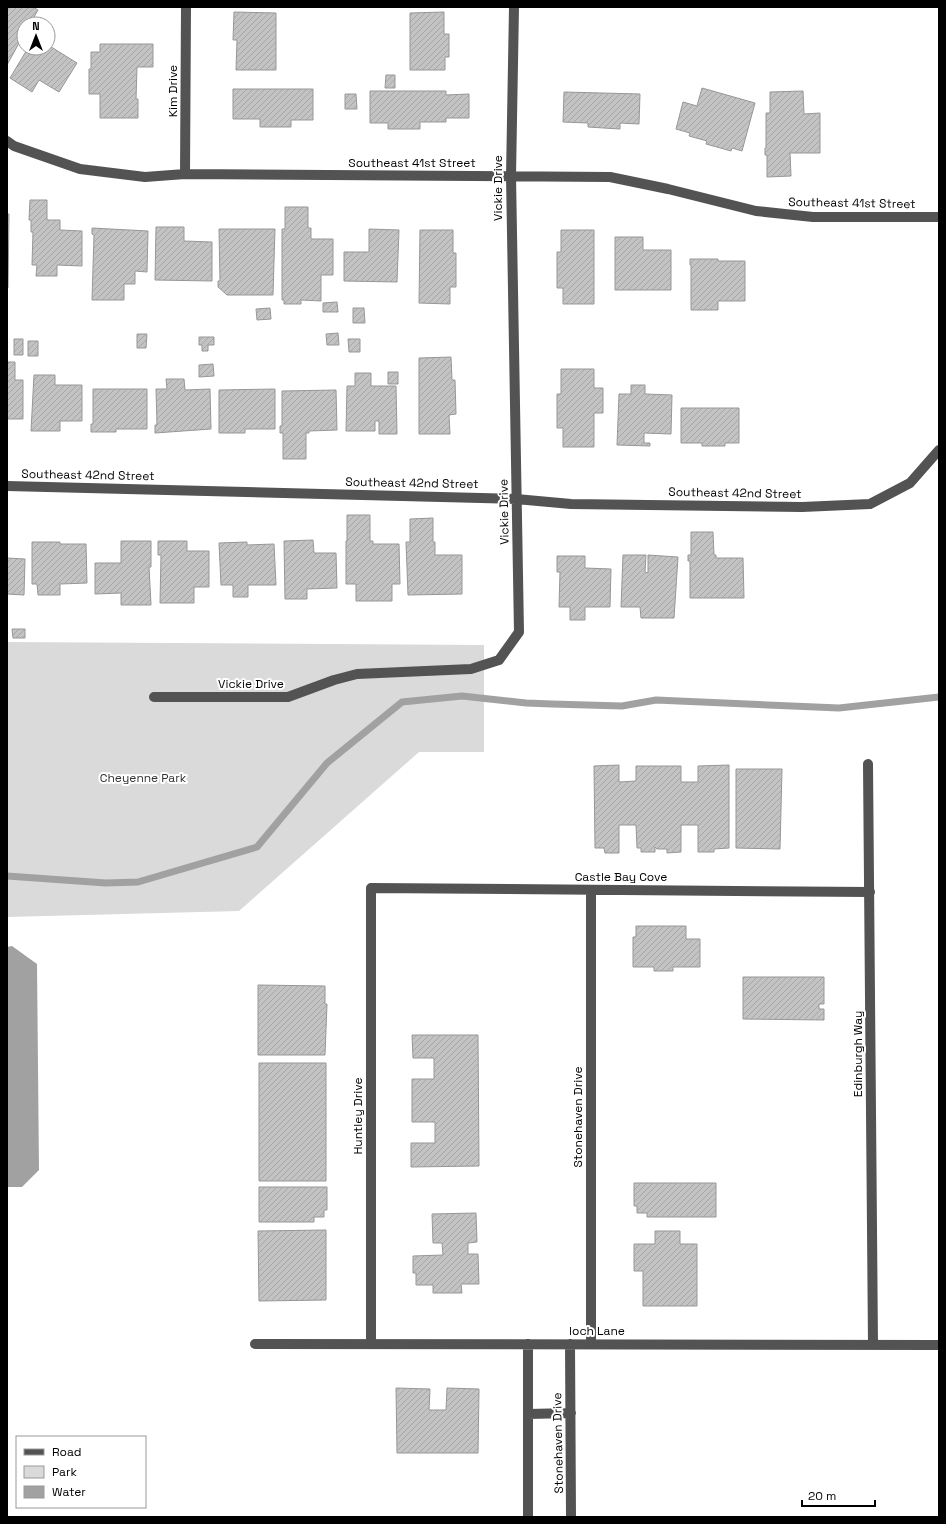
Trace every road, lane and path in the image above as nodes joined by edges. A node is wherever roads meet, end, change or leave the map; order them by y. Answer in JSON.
{"nodes":[{"id":1,"x":186,"y":7,"type":"edge"},
{"id":2,"x":514,"y":7,"type":"edge"},
{"id":3,"x":7,"y":141,"type":"edge"},
{"id":4,"x":185,"y":174,"type":"junction"},
{"id":5,"x":511,"y":176,"type":"junction"},
{"id":6,"x":939,"y":217,"type":"edge"},
{"id":7,"x":939,"y":450,"type":"edge"},
{"id":8,"x":7,"y":486,"type":"edge"},
{"id":9,"x":516,"y":499,"type":"junction"},
{"id":10,"x":154,"y":697,"type":"dead end"},
{"id":11,"x":868,"y":764,"type":"dead end"},
{"id":12,"x":371,"y":888,"type":"joint"},
{"id":13,"x":591,"y":890,"type":"junction"},
{"id":14,"x":870,"y":892,"type":"junction"},
{"id":15,"x":255,"y":1344,"type":"dead end"},
{"id":16,"x":371,"y":1344,"type":"junction"},
{"id":17,"x":528,"y":1344,"type":"junction"},
{"id":18,"x":570,"y":1344,"type":"junction"},
{"id":19,"x":591,"y":1344,"type":"junction"},
{"id":20,"x":874,"y":1345,"type":"junction"},
{"id":21,"x":939,"y":1345,"type":"edge"},
{"id":22,"x":571,"y":1413,"type":"junction"},
{"id":23,"x":528,"y":1414,"type":"junction"},
{"id":24,"x":528,"y":1517,"type":"edge"},
{"id":25,"x":572,"y":1517,"type":"edge"}],
"edges":[{"from":1,"to":4,"type":"street","name":"Kim Drive"},
{"from":2,"to":5,"type":"street","name":"Vickie Drive"},
{"from":3,"to":4,"type":"street","name":"Southeast 41st Street"},
{"from":4,"to":5,"type":"street","name":"Southeast 41st Street"},
{"from":5,"to":6,"type":"street","name":"Southeast 41st Street"},
{"from":5,"to":9,"type":"street","name":"Vickie Drive"},
{"from":7,"to":9,"type":"street","name":"Southeast 42nd Street"},
{"from":8,"to":9,"type":"street","name":"Southeast 42nd Street"},
{"from":9,"to":10,"type":"street","name":"Vickie Drive"},
{"from":11,"to":14,"type":"street","name":"Edinburgh Way"},
{"from":12,"to":13,"type":"street","name":"Castle Bay Cove"},
{"from":12,"to":16,"type":"street","name":"Huntley Drive"},
{"from":13,"to":14,"type":"street","name":"Castle Bay Cove"},
{"from":13,"to":19,"type":"street","name":"Stonehaven Drive"},
{"from":14,"to":20,"type":"street","name":"Edinburgh Way"},
{"from":15,"to":16,"type":"street","name":"loch Lane"},
{"from":16,"to":17,"type":"street","name":"loch Lane"},
{"from":17,"to":18,"type":"street","name":"loch Lane"},
{"from":17,"to":23,"type":"street"},
{"from":18,"to":19,"type":"street","name":"loch Lane"},
{"from":18,"to":22,"type":"street","name":"Stonehaven Drive"},
{"from":19,"to":20,"type":"street","name":"loch Lane"},
{"from":20,"to":21,"type":"street","name":"loch Lane"},
{"from":22,"to":23,"type":"street"},
{"from":22,"to":25,"type":"street","name":"Stonehaven Drive"},
{"from":23,"to":24,"type":"street"}]}
